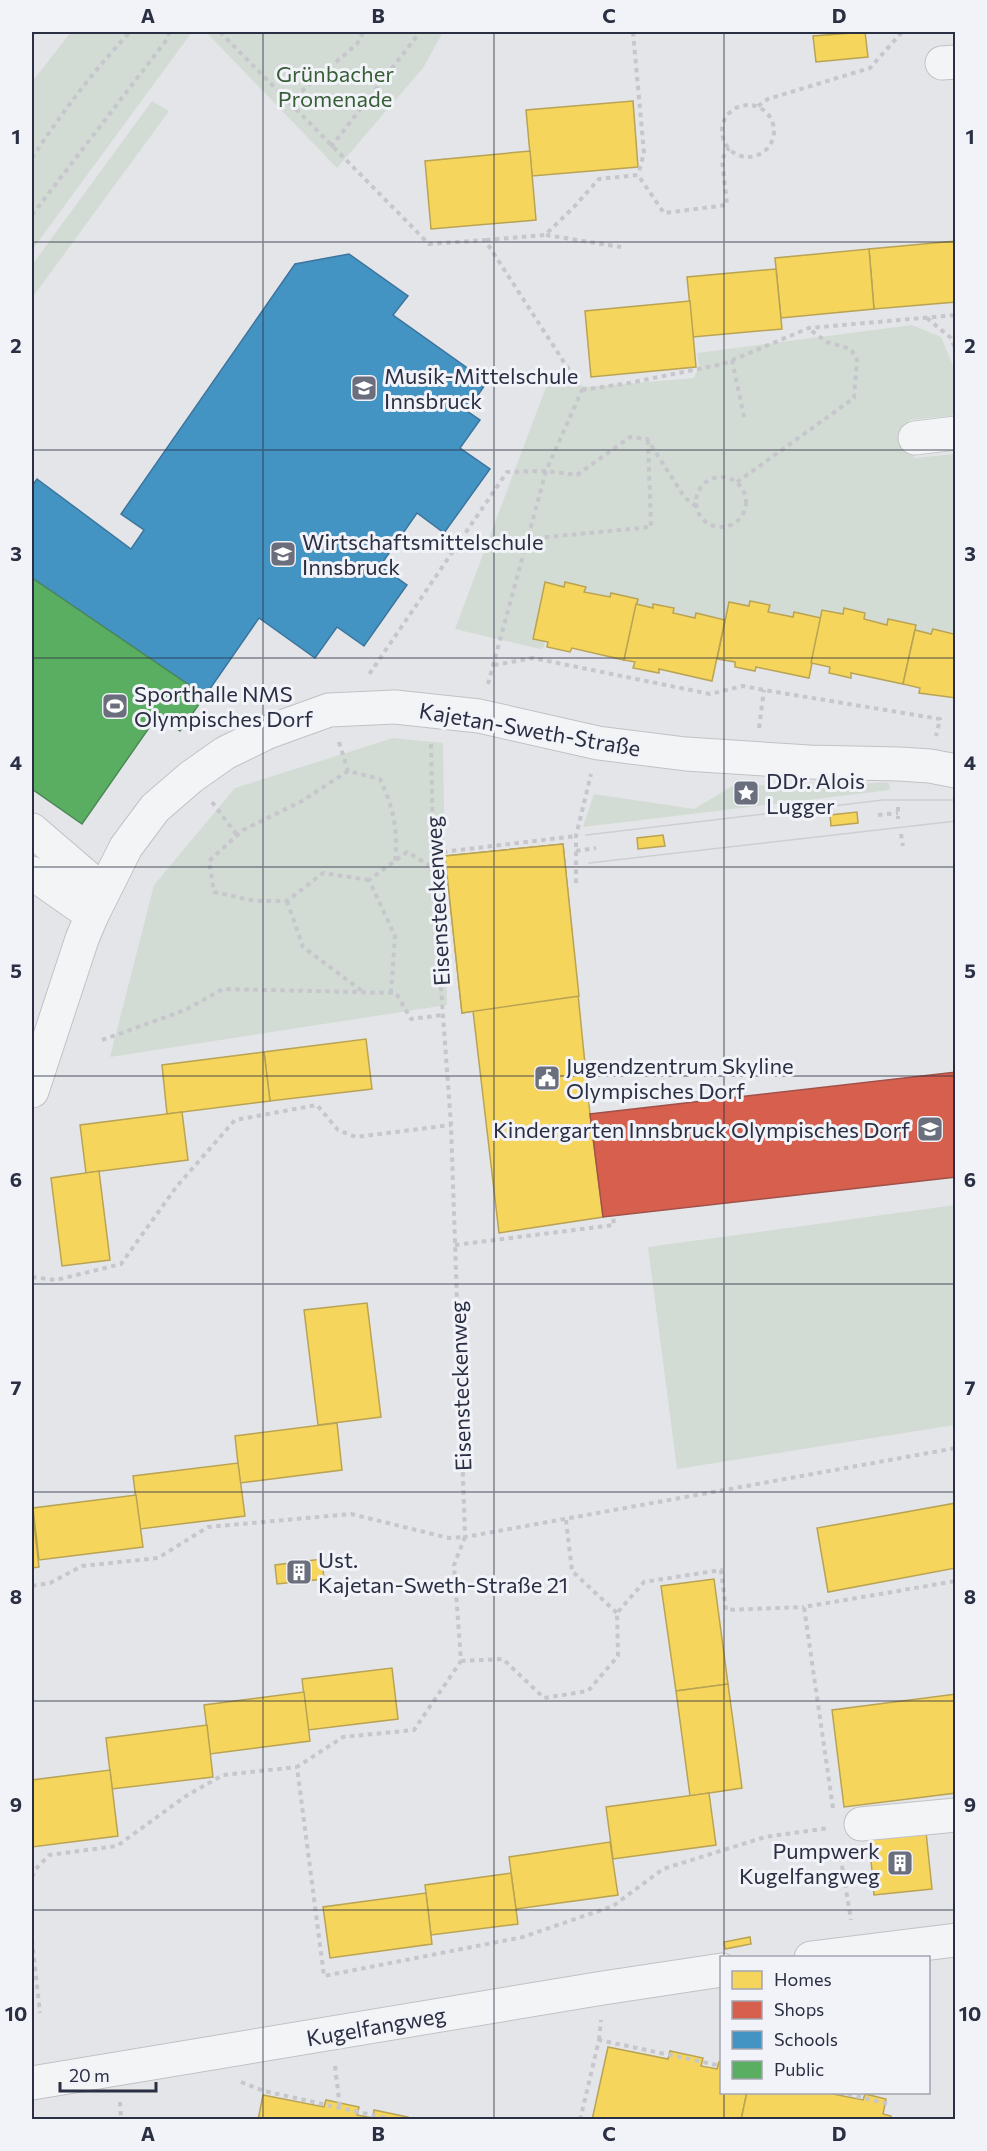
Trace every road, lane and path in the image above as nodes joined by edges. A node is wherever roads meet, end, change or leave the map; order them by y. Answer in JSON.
{"nodes":[{"id":1,"x":130,"y":32,"type":"edge"},
{"id":2,"x":169,"y":32,"type":"edge"},
{"id":3,"x":220,"y":32,"type":"edge"},
{"id":4,"x":363,"y":32,"type":"edge"},
{"id":5,"x":420,"y":32,"type":"edge"},
{"id":6,"x":633,"y":32,"type":"edge"},
{"id":7,"x":902,"y":32,"type":"edge"},
{"id":8,"x":288,"y":103,"type":"junction"},
{"id":9,"x":758,"y":106,"type":"junction"},
{"id":10,"x":331,"y":147,"type":"junction"},
{"id":11,"x":729,"y":148,"type":"junction"},
{"id":12,"x":32,"y":158,"type":"edge"},
{"id":13,"x":638,"y":175,"type":"junction"},
{"id":14,"x":32,"y":215,"type":"edge"},
{"id":15,"x":545,"y":235,"type":"junction"},
{"id":16,"x":485,"y":240,"type":"junction"},
{"id":17,"x":621,"y":247,"type":"dead end"},
{"id":18,"x":956,"y":315,"type":"edge"},
{"id":19,"x":926,"y":318,"type":"junction"},
{"id":20,"x":809,"y":328,"type":"junction"},
{"id":21,"x":956,"y":351,"type":"edge"},
{"id":22,"x":732,"y":360,"type":"junction"},
{"id":23,"x":582,"y":390,"type":"junction"},
{"id":24,"x":744,"y":417,"type":"dead end"},
{"id":25,"x":956,"y":433,"type":"edge"},
{"id":26,"x":915,"y":438,"type":"dead end"},
{"id":27,"x":648,"y":439,"type":"junction"},
{"id":28,"x":546,"y":471,"type":"junction"},
{"id":29,"x":737,"y":482,"type":"junction"},
{"id":30,"x":697,"y":507,"type":"junction"},
{"id":31,"x":527,"y":539,"type":"junction"},
{"id":32,"x":494,"y":665,"type":"junction"},
{"id":33,"x":764,"y":690,"type":"junction"},
{"id":34,"x":350,"y":708,"type":"junction"},
{"id":35,"x":479,"y":716,"type":"junction"},
{"id":36,"x":760,"y":724,"type":"dead end"},
{"id":37,"x":431,"y":737,"type":"dead end"},
{"id":38,"x":598,"y":743,"type":"junction"},
{"id":39,"x":943,"y":769,"type":"edge"},
{"id":40,"x":191,"y":777,"type":"junction"},
{"id":41,"x":878,"y":815,"type":"dead end"},
{"id":42,"x":898,"y":819,"type":"dead end"},
{"id":43,"x":32,"y":831,"type":"edge"},
{"id":44,"x":901,"y":834,"type":"dead end"},
{"id":45,"x":237,"y":835,"type":"junction"},
{"id":46,"x":576,"y":836,"type":"junction"},
{"id":47,"x":903,"y":846,"type":"dead end"},
{"id":48,"x":596,"y":848,"type":"dead end"},
{"id":49,"x":576,"y":851,"type":"junction"},
{"id":50,"x":434,"y":853,"type":"junction"},
{"id":51,"x":395,"y":862,"type":"junction"},
{"id":52,"x":434,"y":867,"type":"junction"},
{"id":53,"x":32,"y":873,"type":"edge"},
{"id":54,"x":369,"y":879,"type":"junction"},
{"id":55,"x":576,"y":883,"type":"dead end"},
{"id":56,"x":287,"y":901,"type":"junction"},
{"id":57,"x":98,"y":903,"type":"junction"},
{"id":58,"x":364,"y":992,"type":"junction"},
{"id":59,"x":391,"y":993,"type":"junction"},
{"id":60,"x":443,"y":1015,"type":"junction"},
{"id":61,"x":44,"y":1016,"type":"edge"},
{"id":62,"x":102,"y":1040,"type":"dead end"},
{"id":63,"x":32,"y":1091,"type":"edge"},
{"id":64,"x":451,"y":1125,"type":"junction"},
{"id":65,"x":613,"y":1216,"type":"dead end"},
{"id":66,"x":455,"y":1245,"type":"junction"},
{"id":67,"x":32,"y":1277,"type":"edge"},
{"id":68,"x":956,"y":1448,"type":"edge"},
{"id":69,"x":566,"y":1520,"type":"junction"},
{"id":70,"x":465,"y":1537,"type":"junction"},
{"id":71,"x":956,"y":1581,"type":"edge"},
{"id":72,"x":32,"y":1586,"type":"edge"},
{"id":73,"x":804,"y":1607,"type":"junction"},
{"id":74,"x":617,"y":1613,"type":"junction"},
{"id":75,"x":461,"y":1661,"type":"junction"},
{"id":76,"x":297,"y":1767,"type":"junction"},
{"id":77,"x":956,"y":1815,"type":"edge"},
{"id":78,"x":848,"y":1826,"type":"junction"},
{"id":79,"x":32,"y":1877,"type":"edge"},
{"id":80,"x":32,"y":1940,"type":"edge"},
{"id":81,"x":956,"y":1940,"type":"edge"},
{"id":82,"x":856,"y":1951,"type":"junction"},
{"id":83,"x":824,"y":1956,"type":"edge"},
{"id":84,"x":720,"y":1970,"type":"edge"},
{"id":85,"x":40,"y":2013,"type":"dead end"},
{"id":86,"x":334,"y":2062,"type":"dead end"},
{"id":87,"x":720,"y":2066,"type":"edge"},
{"id":88,"x":233,"y":2079,"type":"dead end"},
{"id":89,"x":32,"y":2083,"type":"edge"},
{"id":90,"x":847,"y":2094,"type":"edge"},
{"id":91,"x":889,"y":2104,"type":"dead end"},
{"id":92,"x":340,"y":2108,"type":"junction"},
{"id":93,"x":395,"y":2120,"type":"edge"},
{"id":94,"x":580,"y":2120,"type":"edge"}],
"edges":[{"from":1,"to":12,"type":"path"},
{"from":2,"to":14,"type":"path"},
{"from":3,"to":8,"type":"path"},
{"from":4,"to":8,"type":"path"},
{"from":5,"to":10,"type":"path"},
{"from":6,"to":13,"type":"path"},
{"from":7,"to":9,"type":"path"},
{"from":8,"to":10,"type":"path"},
{"from":9,"to":11,"type":"path"},
{"from":9,"to":11,"type":"path"},
{"from":10,"to":16,"type":"path"},
{"from":11,"to":13,"type":"path"},
{"from":13,"to":15,"type":"path"},
{"from":15,"to":16,"type":"path"},
{"from":15,"to":17,"type":"path"},
{"from":16,"to":23,"type":"path"},
{"from":18,"to":19,"type":"path"},
{"from":19,"to":20,"type":"path"},
{"from":19,"to":21,"type":"path"},
{"from":20,"to":22,"type":"path"},
{"from":20,"to":29,"type":"path"},
{"from":22,"to":23,"type":"path"},
{"from":22,"to":24,"type":"path"},
{"from":23,"to":28,"type":"path"},
{"from":25,"to":26,"type":"street"},
{"from":27,"to":28,"type":"path"},
{"from":27,"to":30,"type":"path"},
{"from":27,"to":31,"type":"path"},
{"from":28,"to":31,"type":"path"},
{"from":28,"to":34,"type":"path"},
{"from":29,"to":30,"type":"path"},
{"from":29,"to":30,"type":"path"},
{"from":31,"to":32,"type":"path"},
{"from":32,"to":33,"type":"path"},
{"from":32,"to":35,"type":"path"},
{"from":33,"to":36,"type":"path"},
{"from":33,"to":39,"type":"path"},
{"from":34,"to":35,"type":"street","name":"Kajetan-Sweth-Straße"},
{"from":34,"to":40,"type":"street","name":"Kajetan-Sweth-Straße"},
{"from":35,"to":38,"type":"street","name":"Kajetan-Sweth-Straße"},
{"from":37,"to":50,"type":"path","name":"Eisensteckenweg"},
{"from":38,"to":39,"type":"street","name":"Kajetan-Sweth-Straße"},
{"from":38,"to":46,"type":"path"},
{"from":40,"to":45,"type":"path"},
{"from":40,"to":57,"type":"street","name":"Kajetan-Sweth-Straße"},
{"from":41,"to":42,"type":"path"},
{"from":43,"to":57,"type":"street"},
{"from":44,"to":47,"type":"path"},
{"from":45,"to":51,"type":"path"},
{"from":45,"to":56,"type":"path"},
{"from":46,"to":49,"type":"path"},
{"from":46,"to":50,"type":"path"},
{"from":48,"to":49,"type":"path"},
{"from":49,"to":55,"type":"path"},
{"from":50,"to":52,"type":"path","name":"Eisensteckenweg"},
{"from":51,"to":52,"type":"path"},
{"from":51,"to":54,"type":"path"},
{"from":52,"to":60,"type":"path","name":"Eisensteckenweg"},
{"from":53,"to":57,"type":"street"},
{"from":54,"to":56,"type":"path"},
{"from":54,"to":59,"type":"path"},
{"from":56,"to":58,"type":"path"},
{"from":57,"to":61,"type":"street","name":"Kajetan-Sweth-Straße"},
{"from":58,"to":59,"type":"path"},
{"from":58,"to":62,"type":"path"},
{"from":59,"to":60,"type":"path"},
{"from":60,"to":64,"type":"path","name":"Eisensteckenweg"},
{"from":61,"to":63,"type":"street","name":"Kajetan-Sweth-Straße"},
{"from":64,"to":66,"type":"path","name":"Eisensteckenweg"},
{"from":64,"to":67,"type":"path"},
{"from":65,"to":66,"type":"path"},
{"from":66,"to":70,"type":"path","name":"Eisensteckenweg"},
{"from":68,"to":69,"type":"path"},
{"from":69,"to":70,"type":"path"},
{"from":69,"to":74,"type":"path"},
{"from":70,"to":72,"type":"path"},
{"from":70,"to":75,"type":"path"},
{"from":71,"to":73,"type":"path"},
{"from":73,"to":74,"type":"path"},
{"from":73,"to":78,"type":"path"},
{"from":74,"to":75,"type":"path"},
{"from":75,"to":76,"type":"path"},
{"from":76,"to":78,"type":"path"},
{"from":76,"to":79,"type":"path"},
{"from":77,"to":78,"type":"street"},
{"from":78,"to":82,"type":"path"},
{"from":80,"to":85,"type":"path"},
{"from":81,"to":82,"type":"street"},
{"from":82,"to":83,"type":"street"},
{"from":84,"to":89,"type":"street","name":"Kugelfangweg"},
{"from":86,"to":92,"type":"path"},
{"from":87,"to":94,"type":"path"},
{"from":88,"to":92,"type":"path"},
{"from":90,"to":91,"type":"path"},
{"from":92,"to":93,"type":"path"}]}
